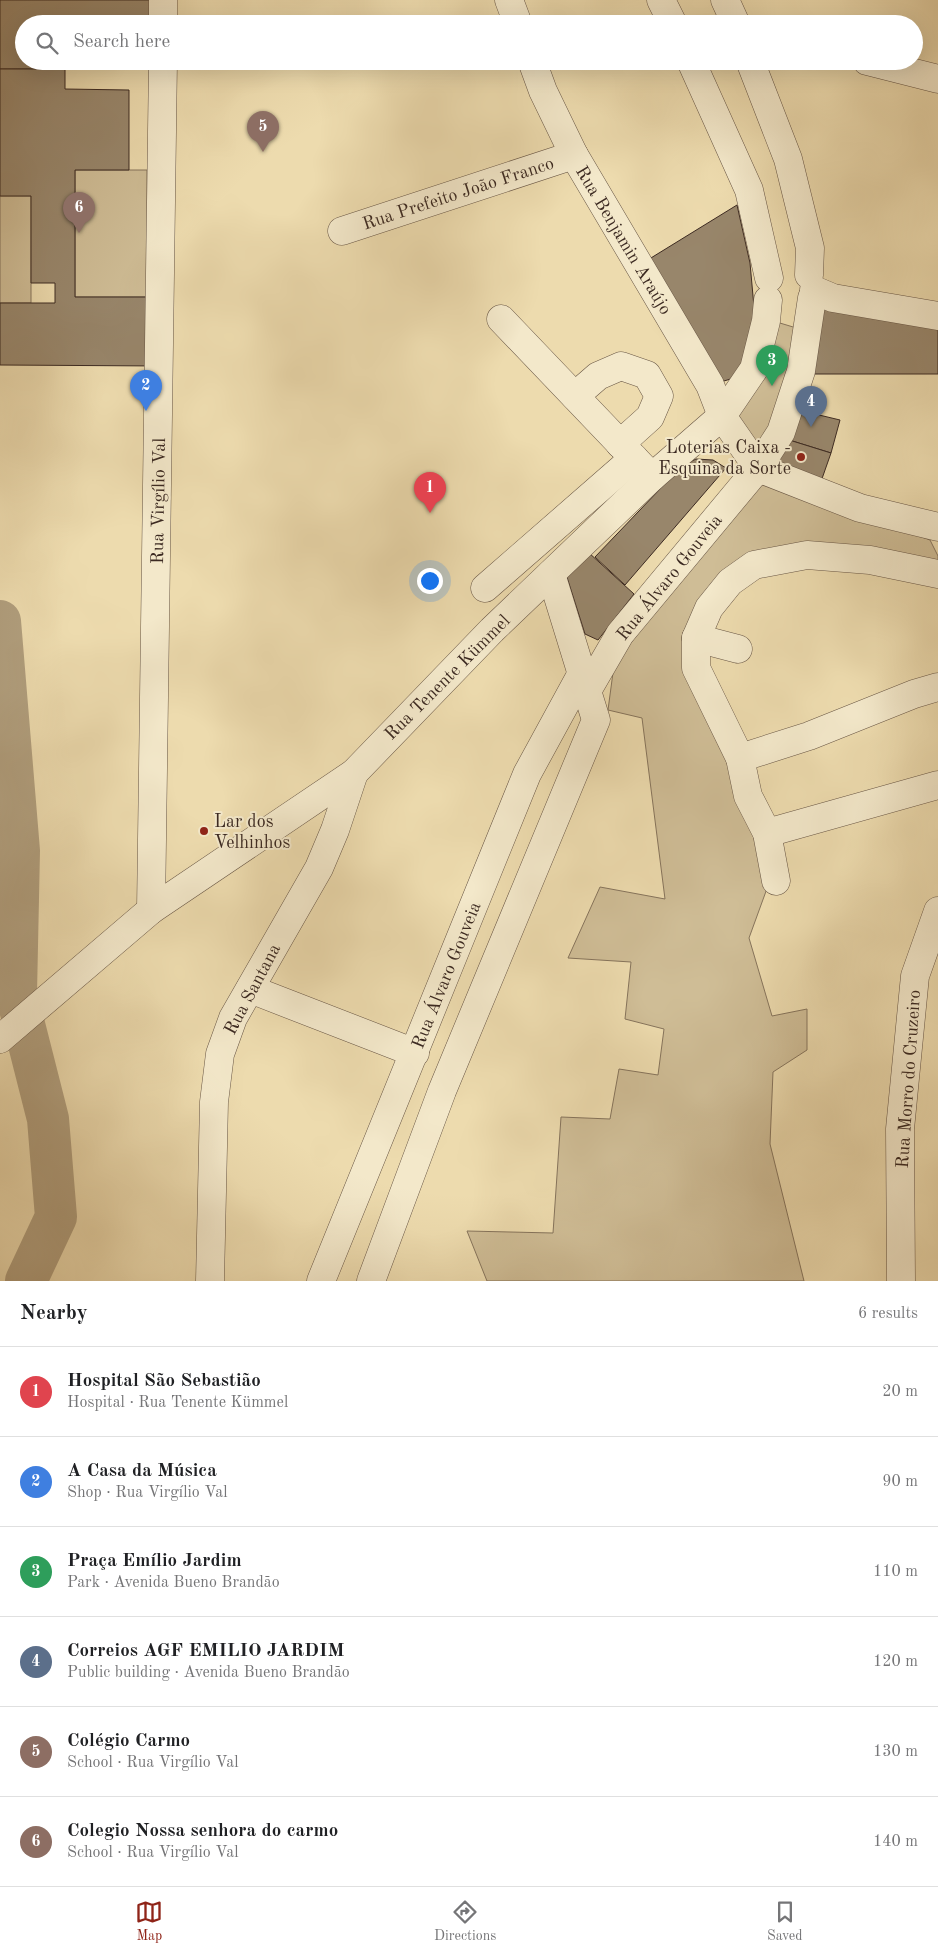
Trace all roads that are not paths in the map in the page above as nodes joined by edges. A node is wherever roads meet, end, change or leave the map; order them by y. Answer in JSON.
{"nodes":[{"id":1,"x":163,"y":0,"type":"edge"},
{"id":2,"x":509,"y":0,"type":"edge"},
{"id":3,"x":661,"y":0,"type":"edge"},
{"id":4,"x":725,"y":0,"type":"edge"},
{"id":5,"x":163,"y":15,"type":"edge"},
{"id":6,"x":515,"y":15,"type":"edge"},
{"id":7,"x":668,"y":15,"type":"edge"},
{"id":8,"x":732,"y":15,"type":"edge"},
{"id":9,"x":162,"y":70,"type":"edge"},
{"id":10,"x":535,"y":70,"type":"edge"},
{"id":11,"x":695,"y":70,"type":"edge"},
{"id":12,"x":753,"y":70,"type":"edge"},
{"id":13,"x":902,"y":70,"type":"edge"},
{"id":14,"x":938,"y":79,"type":"edge"},
{"id":15,"x":574,"y":155,"type":"junction"},
{"id":16,"x":342,"y":231,"type":"dead end"},
{"id":17,"x":812,"y":288,"type":"junction"},
{"id":18,"x":769,"y":289,"type":"junction"},
{"id":19,"x":938,"y":316,"type":"edge"},
{"id":20,"x":501,"y":319,"type":"dead end"},
{"id":21,"x":574,"y":396,"type":"junction"},
{"id":22,"x":722,"y":416,"type":"junction"},
{"id":23,"x":627,"y":451,"type":"junction"},
{"id":24,"x":758,"y":468,"type":"junction"},
{"id":25,"x":652,"y":477,"type":"junction"},
{"id":26,"x":938,"y":527,"type":"edge"},
{"id":27,"x":551,"y":574,"type":"junction"},
{"id":28,"x":938,"y":574,"type":"edge"},
{"id":29,"x":485,"y":588,"type":"dead end"},
{"id":30,"x":696,"y":638,"type":"junction"},
{"id":31,"x":738,"y":649,"type":"dead end"},
{"id":32,"x":584,"y":683,"type":"junction"},
{"id":33,"x":938,"y":687,"type":"edge"},
{"id":34,"x":740,"y":758,"type":"junction"},
{"id":35,"x":354,"y":773,"type":"junction"},
{"id":36,"x":938,"y":784,"type":"edge"},
{"id":37,"x":767,"y":833,"type":"junction"},
{"id":38,"x":776,"y":880,"type":"dead end"},
{"id":39,"x":151,"y":910,"type":"junction"},
{"id":40,"x":938,"y":911,"type":"edge"},
{"id":41,"x":250,"y":989,"type":"junction"},
{"id":42,"x":0,"y":1039,"type":"edge"},
{"id":43,"x":415,"y":1053,"type":"junction"},
{"id":44,"x":210,"y":1281,"type":"edge"},
{"id":45,"x":321,"y":1281,"type":"edge"},
{"id":46,"x":371,"y":1281,"type":"edge"},
{"id":47,"x":901,"y":1281,"type":"edge"}],
"edges":[{"from":1,"to":5,"type":"street"},
{"from":2,"to":6,"type":"street"},
{"from":3,"to":7,"type":"street"},
{"from":4,"to":8,"type":"street"},
{"from":9,"to":39,"type":"street","name":"Rua Virgílio Val"},
{"from":10,"to":15,"type":"street","name":"Rua Benjamin Araújo"},
{"from":11,"to":18,"type":"street","name":"Rua Tenente Kümmel"},
{"from":12,"to":17,"type":"street","name":"Rua Álvaro Gouveia"},
{"from":13,"to":14,"type":"street"},
{"from":15,"to":16,"type":"street","name":"Rua Prefeito João Franco"},
{"from":15,"to":22,"type":"street","name":"Rua Benjamin Araújo"},
{"from":17,"to":18,"type":"street"},
{"from":17,"to":18,"type":"street"},
{"from":17,"to":19,"type":"street"},
{"from":17,"to":24,"type":"street","name":"Rua Álvaro Gouveia"},
{"from":18,"to":22,"type":"street","name":"Rua Tenente Kümmel"},
{"from":20,"to":21,"type":"street"},
{"from":21,"to":23,"type":"street"},
{"from":21,"to":23,"type":"street"},
{"from":22,"to":24,"type":"street","name":"Rua Benjamin Araújo"},
{"from":22,"to":25,"type":"street","name":"Rua Tenente Kümmel"},
{"from":23,"to":25,"type":"street"},
{"from":23,"to":29,"type":"street"},
{"from":24,"to":26,"type":"street"},
{"from":24,"to":32,"type":"street","name":"Rua Álvaro Gouveia"},
{"from":25,"to":27,"type":"street","name":"Rua Tenente Kümmel"},
{"from":27,"to":32,"type":"street"},
{"from":27,"to":35,"type":"street","name":"Rua Tenente Kümmel"},
{"from":28,"to":30,"type":"street"},
{"from":30,"to":31,"type":"street"},
{"from":30,"to":34,"type":"street"},
{"from":32,"to":43,"type":"street","name":"Rua Álvaro Gouveia"},
{"from":32,"to":46,"type":"street"},
{"from":33,"to":34,"type":"street"},
{"from":34,"to":37,"type":"street"},
{"from":35,"to":39,"type":"street","name":"Rua Tenente Kümmel"},
{"from":35,"to":41,"type":"street","name":"Rua Santana"},
{"from":36,"to":37,"type":"street"},
{"from":37,"to":38,"type":"street"},
{"from":39,"to":42,"type":"street","name":"Rua Tenente Kümmel"},
{"from":40,"to":47,"type":"street","name":"Rua Morro do Cruzeiro"},
{"from":41,"to":43,"type":"street"},
{"from":41,"to":44,"type":"street","name":"Rua Santana"},
{"from":43,"to":45,"type":"street","name":"Rua Álvaro Gouveia"}]}
